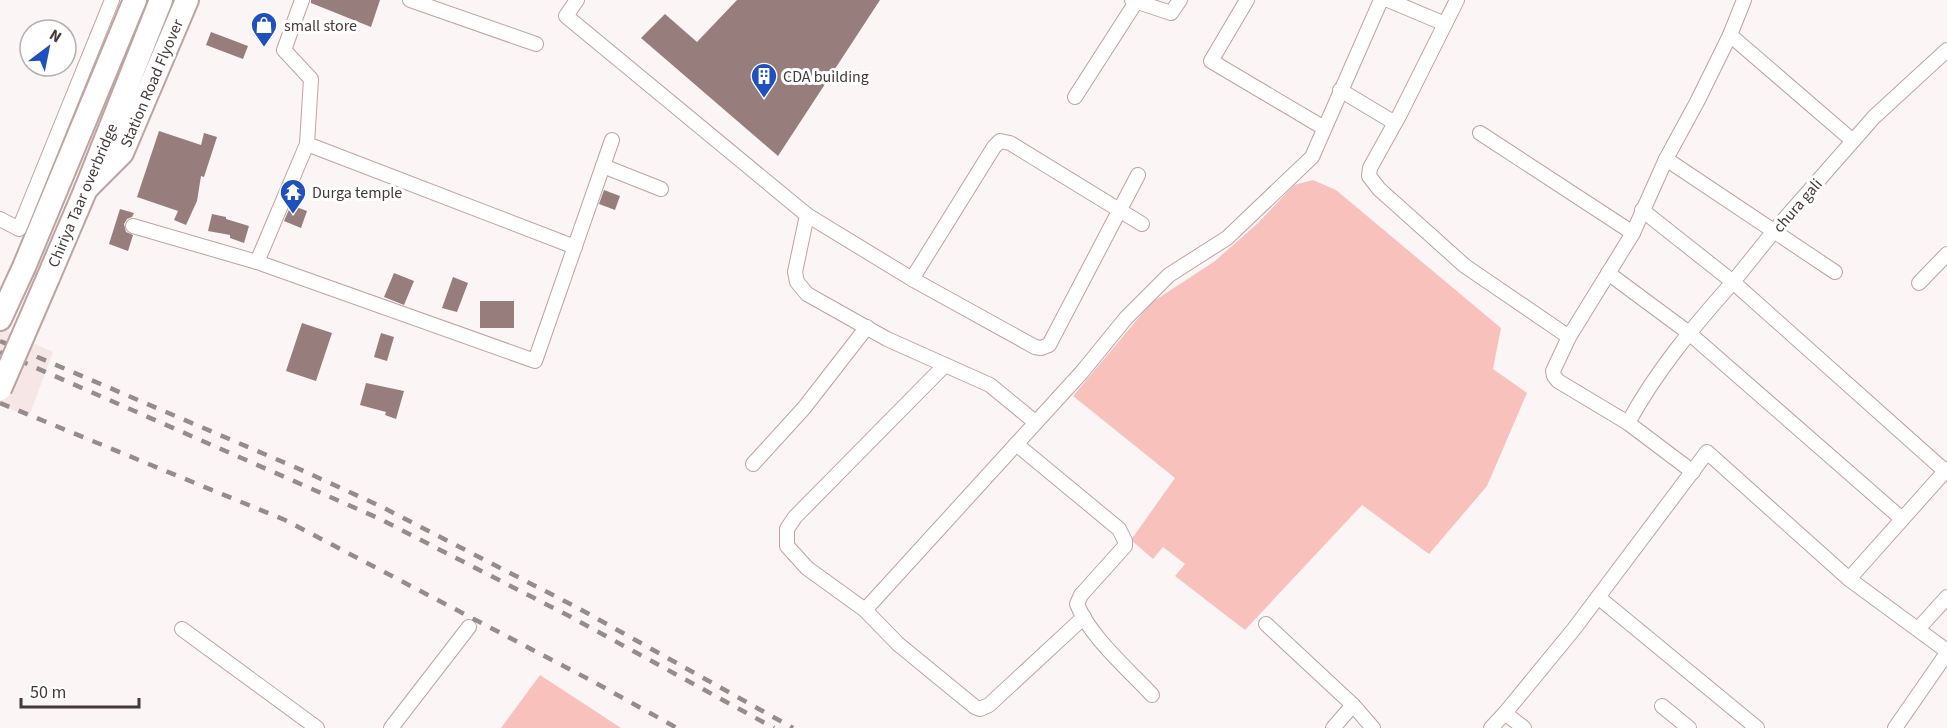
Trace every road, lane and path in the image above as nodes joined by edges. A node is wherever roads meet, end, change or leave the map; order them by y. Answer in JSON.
{"nodes":[{"id":1,"x":112,"y":0,"type":"edge"},
{"id":2,"x":135,"y":0,"type":"edge"},
{"id":3,"x":160,"y":0,"type":"edge"},
{"id":4,"x":187,"y":0,"type":"edge"},
{"id":5,"x":302,"y":0,"type":"edge"},
{"id":6,"x":410,"y":0,"type":"edge"},
{"id":7,"x":577,"y":0,"type":"edge"},
{"id":8,"x":1180,"y":0,"type":"edge"},
{"id":9,"x":1247,"y":0,"type":"edge"},
{"id":10,"x":1381,"y":0,"type":"edge"},
{"id":11,"x":1388,"y":0,"type":"edge"},
{"id":12,"x":1458,"y":0,"type":"edge"},
{"id":13,"x":1744,"y":0,"type":"edge"},
{"id":14,"x":1134,"y":1,"type":"edge"},
{"id":15,"x":1445,"y":24,"type":"junction"},
{"id":16,"x":1730,"y":35,"type":"junction"},
{"id":17,"x":536,"y":44,"type":"dead end"},
{"id":18,"x":1947,"y":50,"type":"edge"},
{"id":19,"x":1340,"y":90,"type":"junction"},
{"id":20,"x":1075,"y":97,"type":"dead end"},
{"id":21,"x":1395,"y":123,"type":"junction"},
{"id":22,"x":1324,"y":128,"type":"junction"},
{"id":23,"x":1480,"y":133,"type":"dead end"},
{"id":24,"x":612,"y":140,"type":"dead end"},
{"id":25,"x":1853,"y":141,"type":"junction"},
{"id":26,"x":307,"y":144,"type":"junction"},
{"id":27,"x":1666,"y":159,"type":"junction"},
{"id":28,"x":603,"y":166,"type":"junction"},
{"id":29,"x":1138,"y":175,"type":"dead end"},
{"id":30,"x":86,"y":189,"type":"junction"},
{"id":31,"x":661,"y":189,"type":"dead end"},
{"id":32,"x":1642,"y":210,"type":"junction"},
{"id":33,"x":1119,"y":211,"type":"junction"},
{"id":34,"x":807,"y":215,"type":"junction"},
{"id":35,"x":0,"y":219,"type":"edge"},
{"id":36,"x":1142,"y":224,"type":"dead end"},
{"id":37,"x":133,"y":226,"type":"dead end"},
{"id":38,"x":1774,"y":231,"type":"junction"},
{"id":39,"x":1633,"y":233,"type":"junction"},
{"id":40,"x":575,"y":247,"type":"junction"},
{"id":41,"x":1947,"y":254,"type":"edge"},
{"id":42,"x":257,"y":262,"type":"junction"},
{"id":43,"x":1834,"y":272,"type":"dead end"},
{"id":44,"x":1608,"y":273,"type":"junction"},
{"id":45,"x":912,"y":279,"type":"junction"},
{"id":46,"x":1733,"y":282,"type":"junction"},
{"id":47,"x":1919,"y":283,"type":"dead end"},
{"id":48,"x":0,"y":320,"type":"edge"},
{"id":49,"x":867,"y":327,"type":"junction"},
{"id":50,"x":1689,"y":333,"type":"junction"},
{"id":51,"x":1569,"y":337,"type":"junction"},
{"id":52,"x":945,"y":365,"type":"junction"},
{"id":53,"x":0,"y":389,"type":"edge"},
{"id":54,"x":1035,"y":422,"type":"junction"},
{"id":55,"x":1628,"y":423,"type":"junction"},
{"id":56,"x":1016,"y":444,"type":"junction"},
{"id":57,"x":753,"y":464,"type":"dead end"},
{"id":58,"x":1946,"y":470,"type":"edge"},
{"id":59,"x":1693,"y":472,"type":"junction"},
{"id":60,"x":1902,"y":519,"type":"junction"},
{"id":61,"x":1849,"y":579,"type":"junction"},
{"id":62,"x":1598,"y":597,"type":"junction"},
{"id":63,"x":1947,"y":597,"type":"edge"},
{"id":64,"x":865,"y":610,"type":"junction"},
{"id":65,"x":1084,"y":617,"type":"junction"},
{"id":66,"x":1266,"y":624,"type":"dead end"},
{"id":67,"x":469,"y":627,"type":"dead end"},
{"id":68,"x":182,"y":629,"type":"dead end"},
{"id":69,"x":1918,"y":629,"type":"junction"},
{"id":70,"x":1947,"y":652,"type":"edge"},
{"id":71,"x":1152,"y":695,"type":"dead end"},
{"id":72,"x":1353,"y":705,"type":"junction"},
{"id":73,"x":1662,"y":706,"type":"dead end"},
{"id":74,"x":1505,"y":713,"type":"junction"},
{"id":75,"x":317,"y":728,"type":"edge"},
{"id":76,"x":391,"y":728,"type":"edge"},
{"id":77,"x":1333,"y":728,"type":"edge"},
{"id":78,"x":1372,"y":728,"type":"edge"},
{"id":79,"x":1491,"y":728,"type":"edge"},
{"id":80,"x":1524,"y":728,"type":"edge"},
{"id":81,"x":1689,"y":728,"type":"edge"},
{"id":82,"x":1757,"y":728,"type":"edge"},
{"id":83,"x":1895,"y":728,"type":"edge"}],
"edges":[{"from":1,"to":35,"type":"street"},
{"from":2,"to":48,"type":"main road","name":"Chiriya Taar overbridge"},
{"from":3,"to":30,"type":"main road","name":"Chiriya Taar overbridge"},
{"from":4,"to":30,"type":"main road","name":"Station Road Flyover"},
{"from":5,"to":26,"type":"street"},
{"from":6,"to":17,"type":"street"},
{"from":7,"to":34,"type":"street"},
{"from":8,"to":14,"type":"street"},
{"from":9,"to":22,"type":"street"},
{"from":10,"to":19,"type":"street"},
{"from":11,"to":15,"type":"street"},
{"from":12,"to":15,"type":"street"},
{"from":13,"to":16,"type":"street"},
{"from":14,"to":20,"type":"street"},
{"from":15,"to":21,"type":"street"},
{"from":16,"to":25,"type":"street"},
{"from":16,"to":27,"type":"street"},
{"from":18,"to":25,"type":"street","name":"chura gali"},
{"from":19,"to":21,"type":"street"},
{"from":19,"to":22,"type":"street"},
{"from":21,"to":51,"type":"street"},
{"from":22,"to":54,"type":"street"},
{"from":23,"to":39,"type":"street"},
{"from":24,"to":28,"type":"street"},
{"from":25,"to":38,"type":"street","name":"chura gali"},
{"from":26,"to":40,"type":"street"},
{"from":26,"to":42,"type":"street"},
{"from":27,"to":32,"type":"street"},
{"from":27,"to":38,"type":"street"},
{"from":28,"to":31,"type":"street"},
{"from":28,"to":40,"type":"street"},
{"from":29,"to":33,"type":"street"},
{"from":30,"to":53,"type":"main road","name":"Chiriya Taar overbridge","bridge":true},
{"from":32,"to":39,"type":"street"},
{"from":32,"to":46,"type":"street"},
{"from":33,"to":36,"type":"street"},
{"from":33,"to":45,"type":"street"},
{"from":33,"to":45,"type":"street"},
{"from":34,"to":45,"type":"street"},
{"from":34,"to":49,"type":"street"},
{"from":37,"to":42,"type":"street"},
{"from":38,"to":43,"type":"street"},
{"from":38,"to":46,"type":"street","name":"chura gali"},
{"from":39,"to":44,"type":"street"},
{"from":40,"to":42,"type":"street"},
{"from":41,"to":47,"type":"street"},
{"from":44,"to":50,"type":"street"},
{"from":44,"to":51,"type":"street"},
{"from":46,"to":50,"type":"street","name":"chura gali"},
{"from":46,"to":58,"type":"street"},
{"from":49,"to":52,"type":"street"},
{"from":49,"to":57,"type":"street"},
{"from":50,"to":55,"type":"street","name":"chura gali"},
{"from":50,"to":60,"type":"street"},
{"from":51,"to":55,"type":"street"},
{"from":52,"to":54,"type":"street"},
{"from":52,"to":64,"type":"street"},
{"from":54,"to":56,"type":"street"},
{"from":55,"to":59,"type":"street"},
{"from":56,"to":64,"type":"street"},
{"from":56,"to":65,"type":"street"},
{"from":58,"to":60,"type":"street"},
{"from":59,"to":61,"type":"street"},
{"from":59,"to":62,"type":"street"},
{"from":60,"to":61,"type":"street"},
{"from":61,"to":69,"type":"street"},
{"from":62,"to":74,"type":"street"},
{"from":62,"to":82,"type":"street"},
{"from":63,"to":69,"type":"street"},
{"from":64,"to":65,"type":"street"},
{"from":65,"to":71,"type":"street"},
{"from":66,"to":72,"type":"street"},
{"from":67,"to":76,"type":"street"},
{"from":68,"to":75,"type":"street"},
{"from":69,"to":70,"type":"street"},
{"from":70,"to":83,"type":"street"},
{"from":72,"to":77,"type":"street"},
{"from":72,"to":78,"type":"street"},
{"from":73,"to":81,"type":"street"},
{"from":74,"to":79,"type":"street"},
{"from":74,"to":80,"type":"street"}]}
